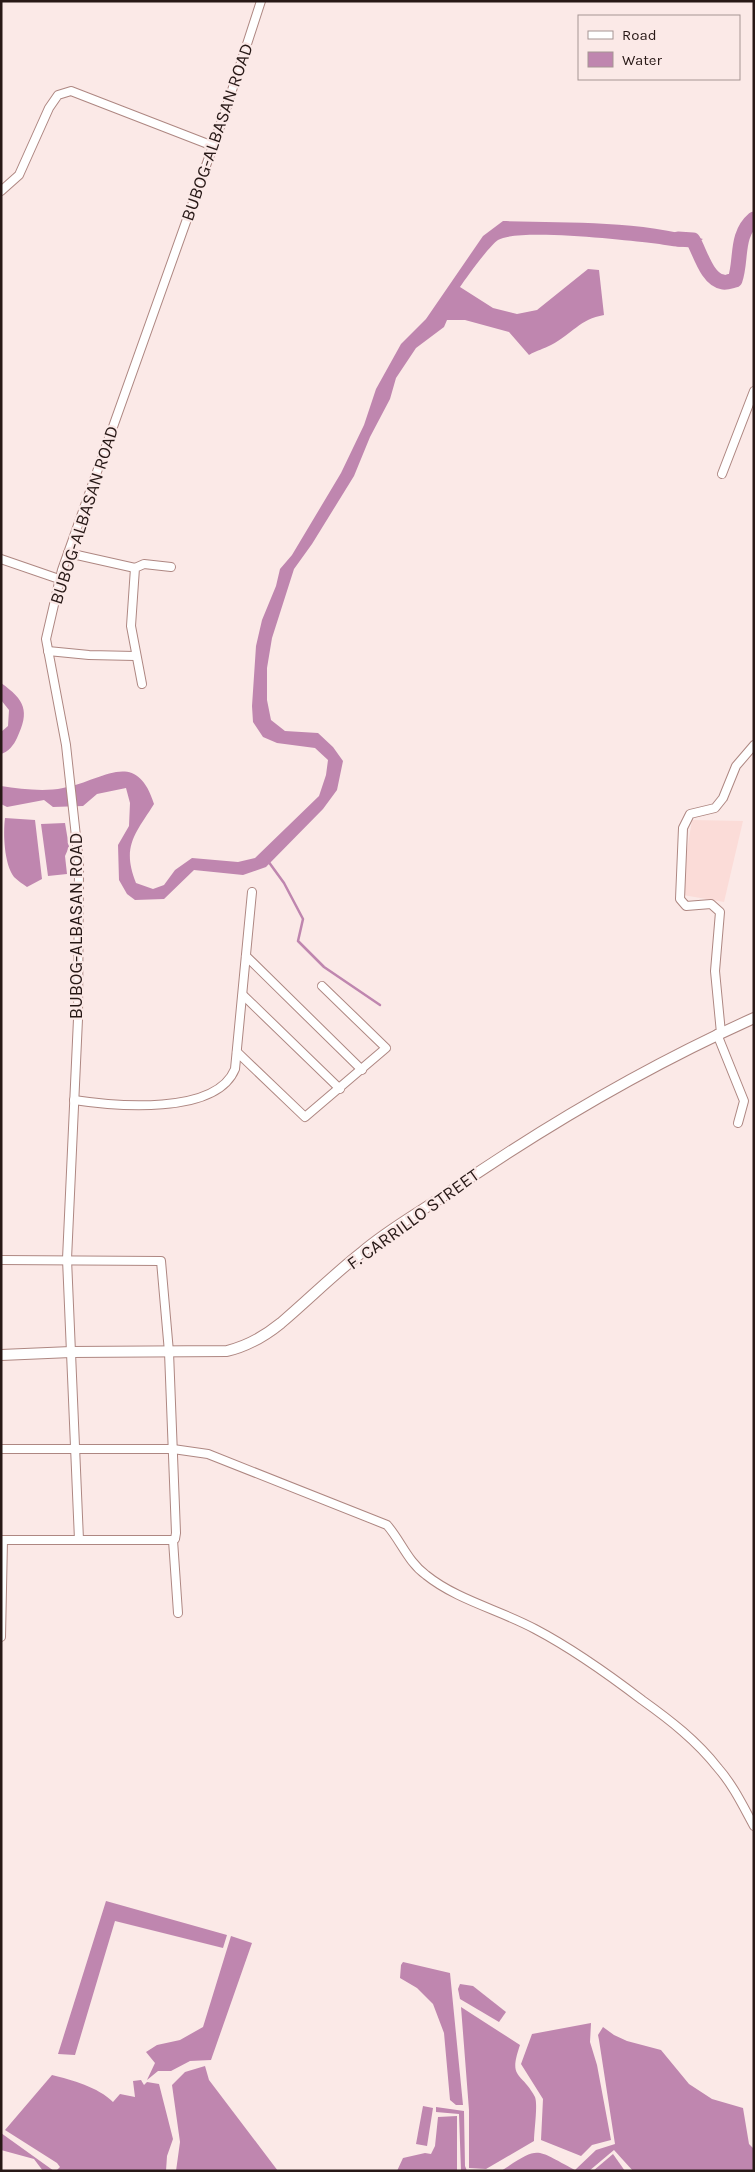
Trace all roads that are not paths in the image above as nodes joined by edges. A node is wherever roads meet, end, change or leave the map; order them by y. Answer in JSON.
{"nodes":[{"id":1,"x":261,"y":1,"type":"edge"},
{"id":2,"x":213,"y":146,"type":"junction"},
{"id":3,"x":1,"y":191,"type":"edge"},
{"id":4,"x":754,"y":391,"type":"edge"},
{"id":5,"x":722,"y":474,"type":"dead end"},
{"id":6,"x":68,"y":553,"type":"junction"},
{"id":7,"x":1,"y":559,"type":"edge"},
{"id":8,"x":171,"y":567,"type":"dead end"},
{"id":9,"x":135,"y":568,"type":"junction"},
{"id":10,"x":59,"y":579,"type":"junction"},
{"id":11,"x":48,"y":651,"type":"junction"},
{"id":12,"x":135,"y":656,"type":"junction"},
{"id":13,"x":142,"y":684,"type":"dead end"},
{"id":14,"x":754,"y":745,"type":"edge"},
{"id":15,"x":252,"y":892,"type":"dead end"},
{"id":16,"x":246,"y":956,"type":"junction"},
{"id":17,"x":322,"y":986,"type":"dead end"},
{"id":18,"x":243,"y":996,"type":"junction"},
{"id":19,"x":754,"y":1018,"type":"edge"},
{"id":20,"x":719,"y":1034,"type":"junction"},
{"id":21,"x":237,"y":1052,"type":"junction"},
{"id":22,"x":362,"y":1070,"type":"junction"},
{"id":23,"x":340,"y":1089,"type":"junction"},
{"id":24,"x":74,"y":1100,"type":"junction"},
{"id":25,"x":738,"y":1124,"type":"dead end"},
{"id":26,"x":68,"y":1259,"type":"junction"},
{"id":27,"x":1,"y":1260,"type":"edge"},
{"id":28,"x":71,"y":1352,"type":"junction"},
{"id":29,"x":170,"y":1352,"type":"junction"},
{"id":30,"x":1,"y":1355,"type":"edge"},
{"id":31,"x":1,"y":1449,"type":"edge"},
{"id":32,"x":75,"y":1449,"type":"junction"},
{"id":33,"x":173,"y":1449,"type":"junction"},
{"id":34,"x":2,"y":1540,"type":"edge"},
{"id":35,"x":79,"y":1540,"type":"junction"},
{"id":36,"x":173,"y":1540,"type":"junction"},
{"id":37,"x":178,"y":1613,"type":"dead end"},
{"id":38,"x":1,"y":1637,"type":"edge"},
{"id":39,"x":754,"y":1826,"type":"edge"}],
"edges":[{"from":1,"to":2,"type":"street","name":"BUBOG-ALBASAN ROAD"},
{"from":2,"to":3,"type":"street"},
{"from":2,"to":6,"type":"street","name":"BUBOG-ALBASAN ROAD"},
{"from":4,"to":5,"type":"street"},
{"from":6,"to":9,"type":"street"},
{"from":6,"to":10,"type":"street","name":"BUBOG-ALBASAN ROAD"},
{"from":7,"to":10,"type":"street"},
{"from":8,"to":9,"type":"street"},
{"from":9,"to":12,"type":"street"},
{"from":10,"to":11,"type":"street","name":"BUBOG-ALBASAN ROAD"},
{"from":11,"to":12,"type":"street"},
{"from":11,"to":24,"type":"street","name":"BUBOG-ALBASAN ROAD"},
{"from":12,"to":13,"type":"street"},
{"from":14,"to":20,"type":"street"},
{"from":15,"to":16,"type":"street"},
{"from":16,"to":18,"type":"street"},
{"from":16,"to":22,"type":"street"},
{"from":17,"to":22,"type":"street"},
{"from":18,"to":21,"type":"street"},
{"from":18,"to":23,"type":"street"},
{"from":19,"to":20,"type":"street","name":"F. CARRILLO STREET"},
{"from":20,"to":25,"type":"street"},
{"from":20,"to":29,"type":"street","name":"F. CARRILLO STREET"},
{"from":21,"to":23,"type":"street"},
{"from":21,"to":24,"type":"street"},
{"from":22,"to":23,"type":"street"},
{"from":24,"to":26,"type":"street","name":"BUBOG-ALBASAN ROAD"},
{"from":26,"to":27,"type":"street"},
{"from":26,"to":28,"type":"street","name":"BUBOG-ALBASAN ROAD"},
{"from":26,"to":29,"type":"street"},
{"from":28,"to":29,"type":"street","name":"F. CARRILLO STREET"},
{"from":28,"to":30,"type":"street","name":"F. CARRILLO STREET"},
{"from":28,"to":32,"type":"street","name":"BUBOG-ALBASAN ROAD"},
{"from":29,"to":33,"type":"street"},
{"from":31,"to":32,"type":"street"},
{"from":32,"to":33,"type":"street"},
{"from":32,"to":35,"type":"street","name":"BUBOG-ALBASAN ROAD"},
{"from":33,"to":36,"type":"street"},
{"from":33,"to":39,"type":"street"},
{"from":34,"to":35,"type":"street"},
{"from":34,"to":38,"type":"street"},
{"from":35,"to":36,"type":"street"},
{"from":36,"to":37,"type":"street"}]}
